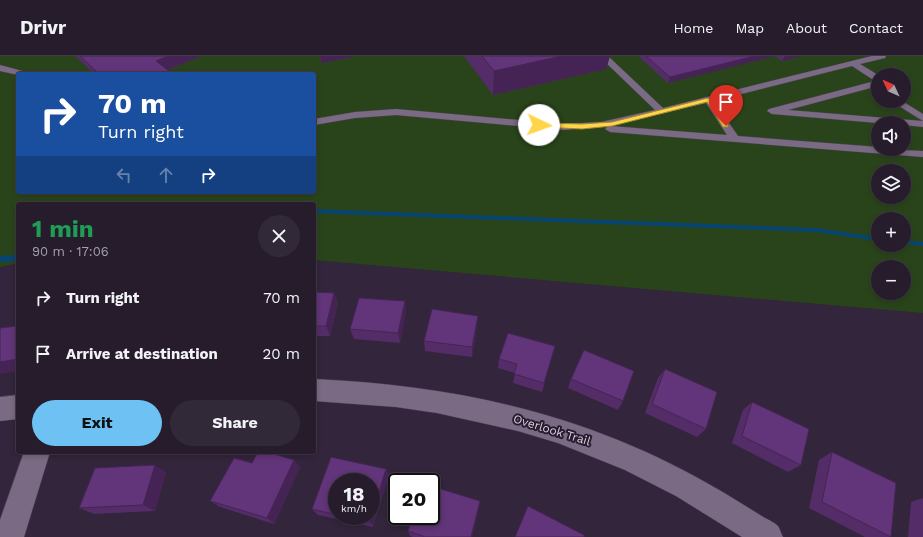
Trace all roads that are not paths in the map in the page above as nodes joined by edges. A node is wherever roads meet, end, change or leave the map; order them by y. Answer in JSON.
{"nodes":[{"id":1,"x":603,"y":56,"type":"edge"},
{"id":2,"x":882,"y":56,"type":"edge"},
{"id":3,"x":854,"y":63,"type":"junction"},
{"id":4,"x":0,"y":68,"type":"edge"},
{"id":5,"x":16,"y":72,"type":"edge"},
{"id":6,"x":871,"y":79,"type":"edge"},
{"id":7,"x":871,"y":85,"type":"edge"},
{"id":8,"x":708,"y":100,"type":"junction"},
{"id":9,"x":907,"y":108,"type":"edge"},
{"id":10,"x":662,"y":112,"type":"junction"},
{"id":11,"x":923,"y":118,"type":"edge"},
{"id":12,"x":316,"y":122,"type":"edge"},
{"id":13,"x":923,"y":124,"type":"edge"},
{"id":14,"x":582,"y":126,"type":"junction"},
{"id":15,"x":734,"y":138,"type":"junction"},
{"id":16,"x":923,"y":154,"type":"edge"},
{"id":17,"x":316,"y":390,"type":"edge"},
{"id":18,"x":16,"y":407,"type":"edge"},
{"id":19,"x":0,"y":409,"type":"edge"},
{"id":20,"x":36,"y":454,"type":"edge"},
{"id":21,"x":9,"y":537,"type":"edge"},
{"id":22,"x":768,"y":537,"type":"edge"}],
"edges":[{"from":1,"to":10,"type":"lane"},
{"from":2,"to":3,"type":"lane"},
{"from":3,"to":6,"type":"lane"},
{"from":3,"to":8,"type":"lane"},
{"from":4,"to":5,"type":"lane"},
{"from":7,"to":13,"type":"lane"},
{"from":8,"to":10,"type":"lane"},
{"from":8,"to":15,"type":"lane"},
{"from":9,"to":11,"type":"lane"},
{"from":10,"to":14,"type":"lane"},
{"from":12,"to":14,"type":"lane"},
{"from":14,"to":15,"type":"lane"},
{"from":15,"to":16,"type":"lane"},
{"from":17,"to":22,"type":"street","name":"Overlook Trail"},
{"from":18,"to":19,"type":"street"},
{"from":20,"to":21,"type":"street"}]}
